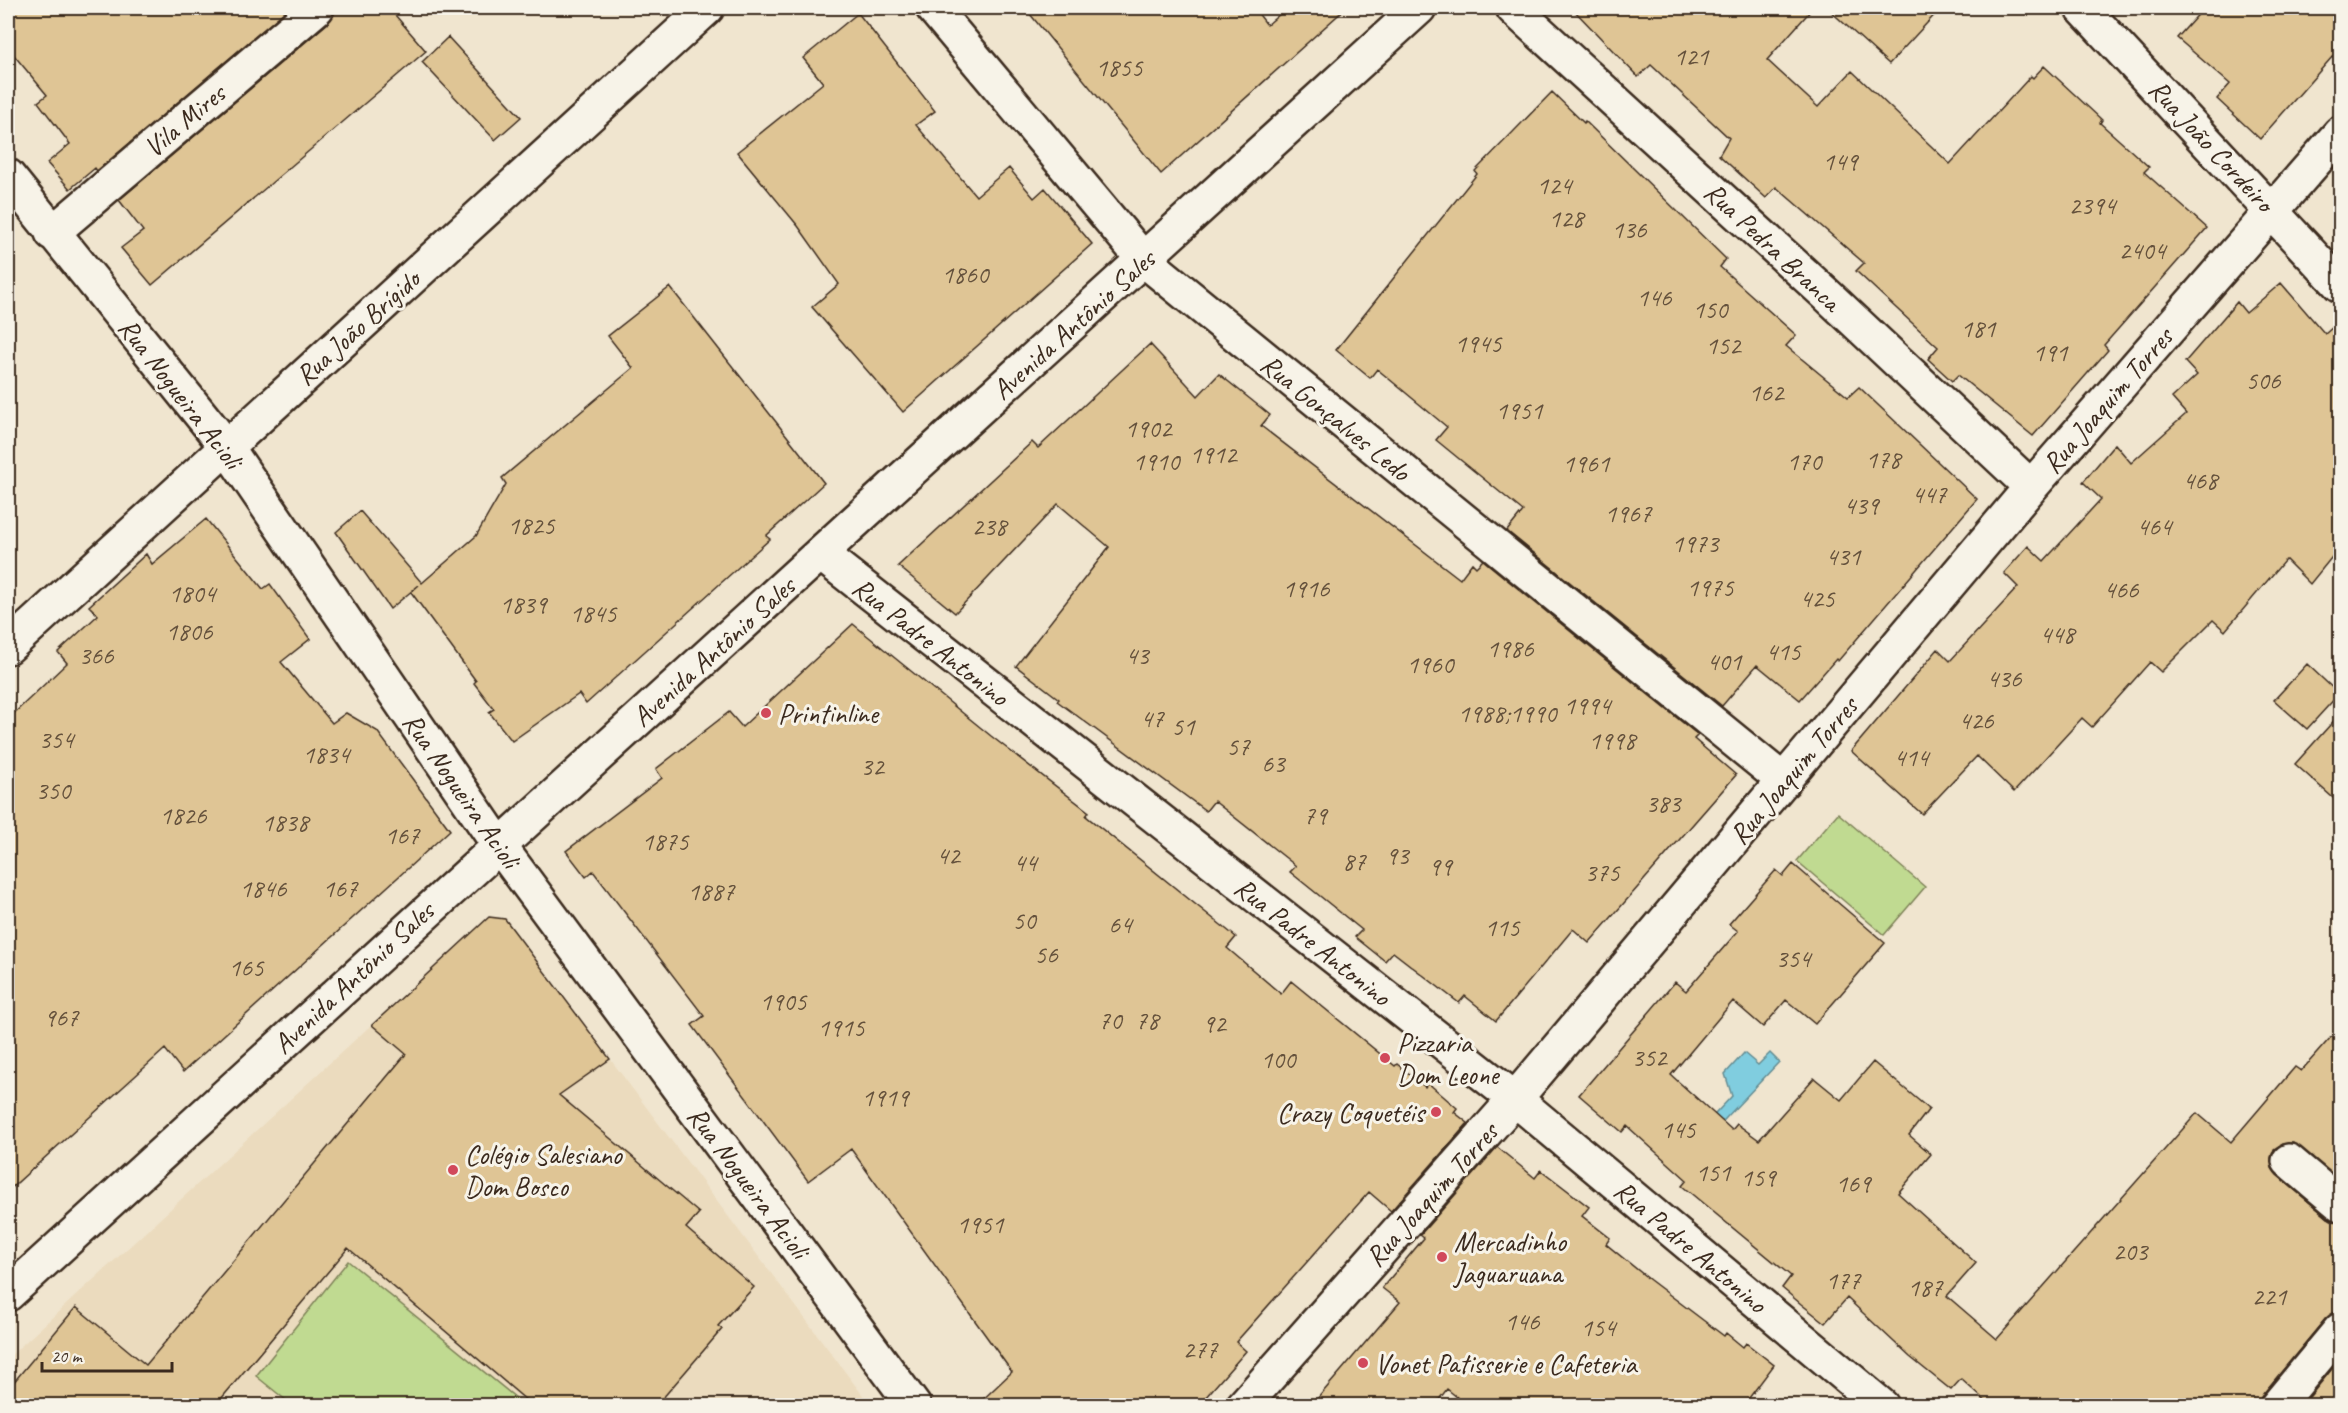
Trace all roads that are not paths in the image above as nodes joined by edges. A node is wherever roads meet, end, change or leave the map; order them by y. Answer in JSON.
{"nodes":[{"id":1,"x":317,"y":8,"type":"edge"},
{"id":2,"x":707,"y":8,"type":"edge"},
{"id":3,"x":933,"y":8,"type":"edge"},
{"id":4,"x":1419,"y":8,"type":"edge"},
{"id":5,"x":1513,"y":8,"type":"edge"},
{"id":6,"x":2082,"y":8,"type":"edge"},
{"id":7,"x":2340,"y":133,"type":"edge"},
{"id":8,"x":8,"y":176,"type":"edge"},
{"id":9,"x":2274,"y":210,"type":"junction"},
{"id":10,"x":52,"y":232,"type":"junction"},
{"id":11,"x":1143,"y":259,"type":"junction"},
{"id":12,"x":2340,"y":285,"type":"edge"},
{"id":13,"x":226,"y":446,"type":"junction"},
{"id":14,"x":2031,"y":487,"type":"junction"},
{"id":15,"x":821,"y":554,"type":"junction"},
{"id":16,"x":8,"y":648,"type":"edge"},
{"id":17,"x":1784,"y":781,"type":"junction"},
{"id":18,"x":498,"y":844,"type":"junction"},
{"id":19,"x":1515,"y":1099,"type":"junction"},
{"id":20,"x":2289,"y":1161,"type":"dead end"},
{"id":21,"x":2340,"y":1204,"type":"edge"},
{"id":22,"x":8,"y":1294,"type":"edge"},
{"id":23,"x":2340,"y":1330,"type":"edge"},
{"id":24,"x":914,"y":1406,"type":"edge"},
{"id":25,"x":1243,"y":1406,"type":"edge"},
{"id":26,"x":1882,"y":1406,"type":"edge"},
{"id":27,"x":2277,"y":1406,"type":"edge"}],
"edges":[{"from":1,"to":10,"type":"street","name":"Vila Mires"},
{"from":2,"to":13,"type":"street","name":"Rua João Brígido"},
{"from":3,"to":11,"type":"street","name":"Rua Gonçalves Ledo"},
{"from":4,"to":11,"type":"street","name":"Avenida Antônio Sales"},
{"from":5,"to":14,"type":"street","name":"Rua Pedra Branca"},
{"from":6,"to":9,"type":"street","name":"Rua João Cordeiro"},
{"from":7,"to":9,"type":"street","name":"Rua Joaquim Torres"},
{"from":8,"to":10,"type":"street","name":"Rua Nogueira Acioli"},
{"from":9,"to":12,"type":"street","name":"Rua João Cordeiro"},
{"from":9,"to":14,"type":"street","name":"Rua Joaquim Torres"},
{"from":10,"to":13,"type":"street","name":"Rua Nogueira Acioli"},
{"from":11,"to":15,"type":"street","name":"Avenida Antônio Sales"},
{"from":11,"to":17,"type":"street","name":"Rua Gonçalves Ledo"},
{"from":13,"to":16,"type":"street","name":"Rua João Brígido"},
{"from":13,"to":18,"type":"street","name":"Rua Nogueira Acioli"},
{"from":14,"to":17,"type":"street","name":"Rua Joaquim Torres"},
{"from":15,"to":18,"type":"street","name":"Avenida Antônio Sales"},
{"from":15,"to":19,"type":"street","name":"Rua Padre Antonino"},
{"from":17,"to":19,"type":"street","name":"Rua Joaquim Torres"},
{"from":18,"to":22,"type":"street","name":"Avenida Antônio Sales"},
{"from":18,"to":24,"type":"street","name":"Rua Nogueira Acioli"},
{"from":19,"to":25,"type":"street","name":"Rua Joaquim Torres"},
{"from":19,"to":26,"type":"street","name":"Rua Padre Antonino"},
{"from":20,"to":21,"type":"street"},
{"from":23,"to":27,"type":"street"}]}
